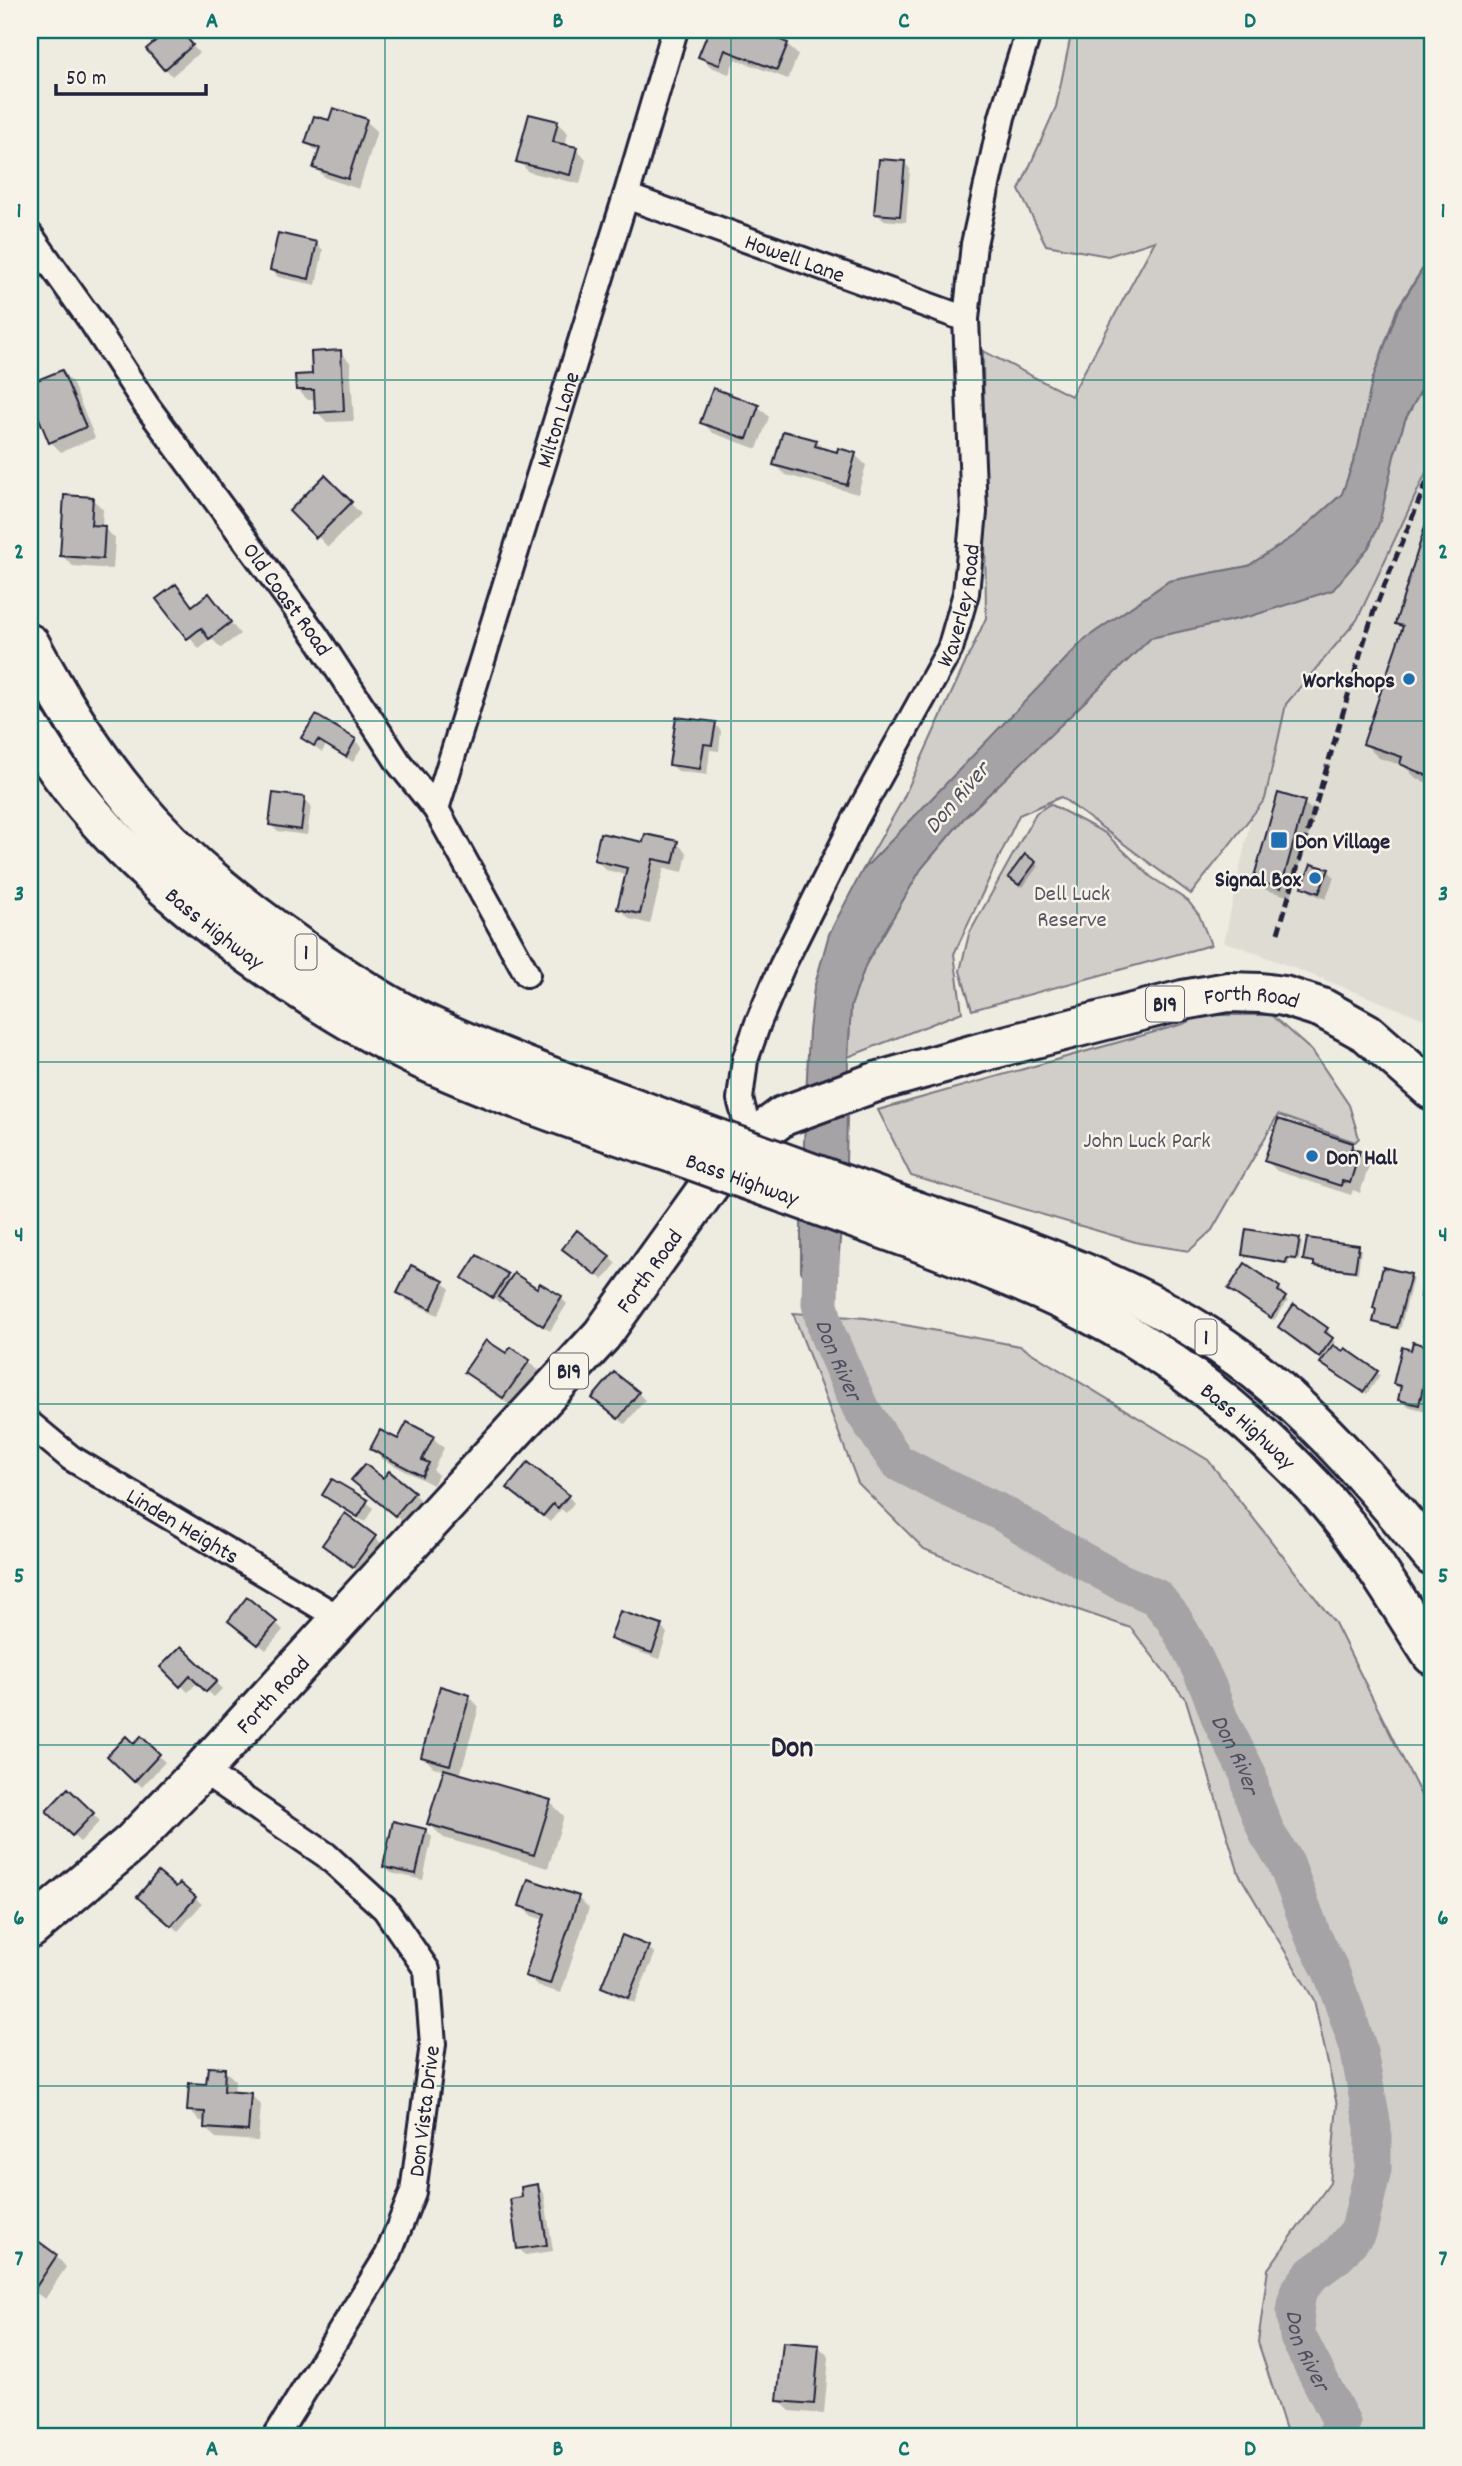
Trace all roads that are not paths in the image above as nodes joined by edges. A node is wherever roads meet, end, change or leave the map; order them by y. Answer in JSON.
{"nodes":[{"id":1,"x":675,"y":30,"type":"edge"},
{"id":2,"x":1030,"y":30,"type":"edge"},
{"id":3,"x":626,"y":196,"type":"junction"},
{"id":4,"x":30,"y":235,"type":"edge"},
{"id":5,"x":966,"y":319,"type":"junction"},
{"id":6,"x":30,"y":644,"type":"edge"},
{"id":7,"x":30,"y":727,"type":"edge"},
{"id":8,"x":436,"y":809,"type":"junction"},
{"id":9,"x":527,"y":974,"type":"dead end"},
{"id":10,"x":1432,"y":1090,"type":"edge"},
{"id":11,"x":769,"y":1126,"type":"junction"},
{"id":12,"x":680,"y":1141,"type":"junction"},
{"id":13,"x":911,"y":1224,"type":"junction"},
{"id":14,"x":30,"y":1424,"type":"edge"},
{"id":15,"x":1432,"y":1556,"type":"edge"},
{"id":16,"x":1377,"y":1570,"type":"junction"},
{"id":17,"x":341,"y":1619,"type":"junction"},
{"id":18,"x":1432,"y":1654,"type":"edge"},
{"id":19,"x":1432,"y":1675,"type":"edge"},
{"id":20,"x":202,"y":1770,"type":"junction"},
{"id":21,"x":30,"y":1928,"type":"edge"},
{"id":22,"x":276,"y":2436,"type":"edge"}],
"edges":[{"from":1,"to":3,"type":"street","name":"Milton Lane"},
{"from":2,"to":5,"type":"street","name":"Waverley Road"},
{"from":3,"to":5,"type":"street","name":"Howell Lane"},
{"from":3,"to":8,"type":"street","name":"Milton Lane"},
{"from":4,"to":8,"type":"street","name":"Old Coast Road"},
{"from":5,"to":11,"type":"street","name":"Waverley Road"},
{"from":6,"to":12,"type":"main road","name":"Bass Highway","number":"1"},
{"from":7,"to":12,"type":"main road","name":"Bass Highway","number":"1"},
{"from":8,"to":9,"type":"street","name":"Old Coast Road"},
{"from":10,"to":11,"type":"main road","name":"Forth Road","number":"B19"},
{"from":11,"to":17,"type":"main road","name":"Forth Road","number":"B19"},
{"from":12,"to":13,"type":"main road","name":"Bass Highway","number":"1","bridge":true},
{"from":13,"to":15,"type":"main road","name":"Bass Highway","number":"1"},
{"from":13,"to":16,"type":"main road","name":"Bass Highway","number":"1"},
{"from":14,"to":17,"type":"street","name":"Linden Heights"},
{"from":16,"to":18,"type":"main road","name":"Bass Highway","number":"1"},
{"from":16,"to":19,"type":"main road"},
{"from":17,"to":20,"type":"main road","name":"Forth Road","number":"B19"},
{"from":20,"to":21,"type":"main road","name":"Forth Road","number":"B19"},
{"from":20,"to":22,"type":"street","name":"Don Vista Drive"}]}
